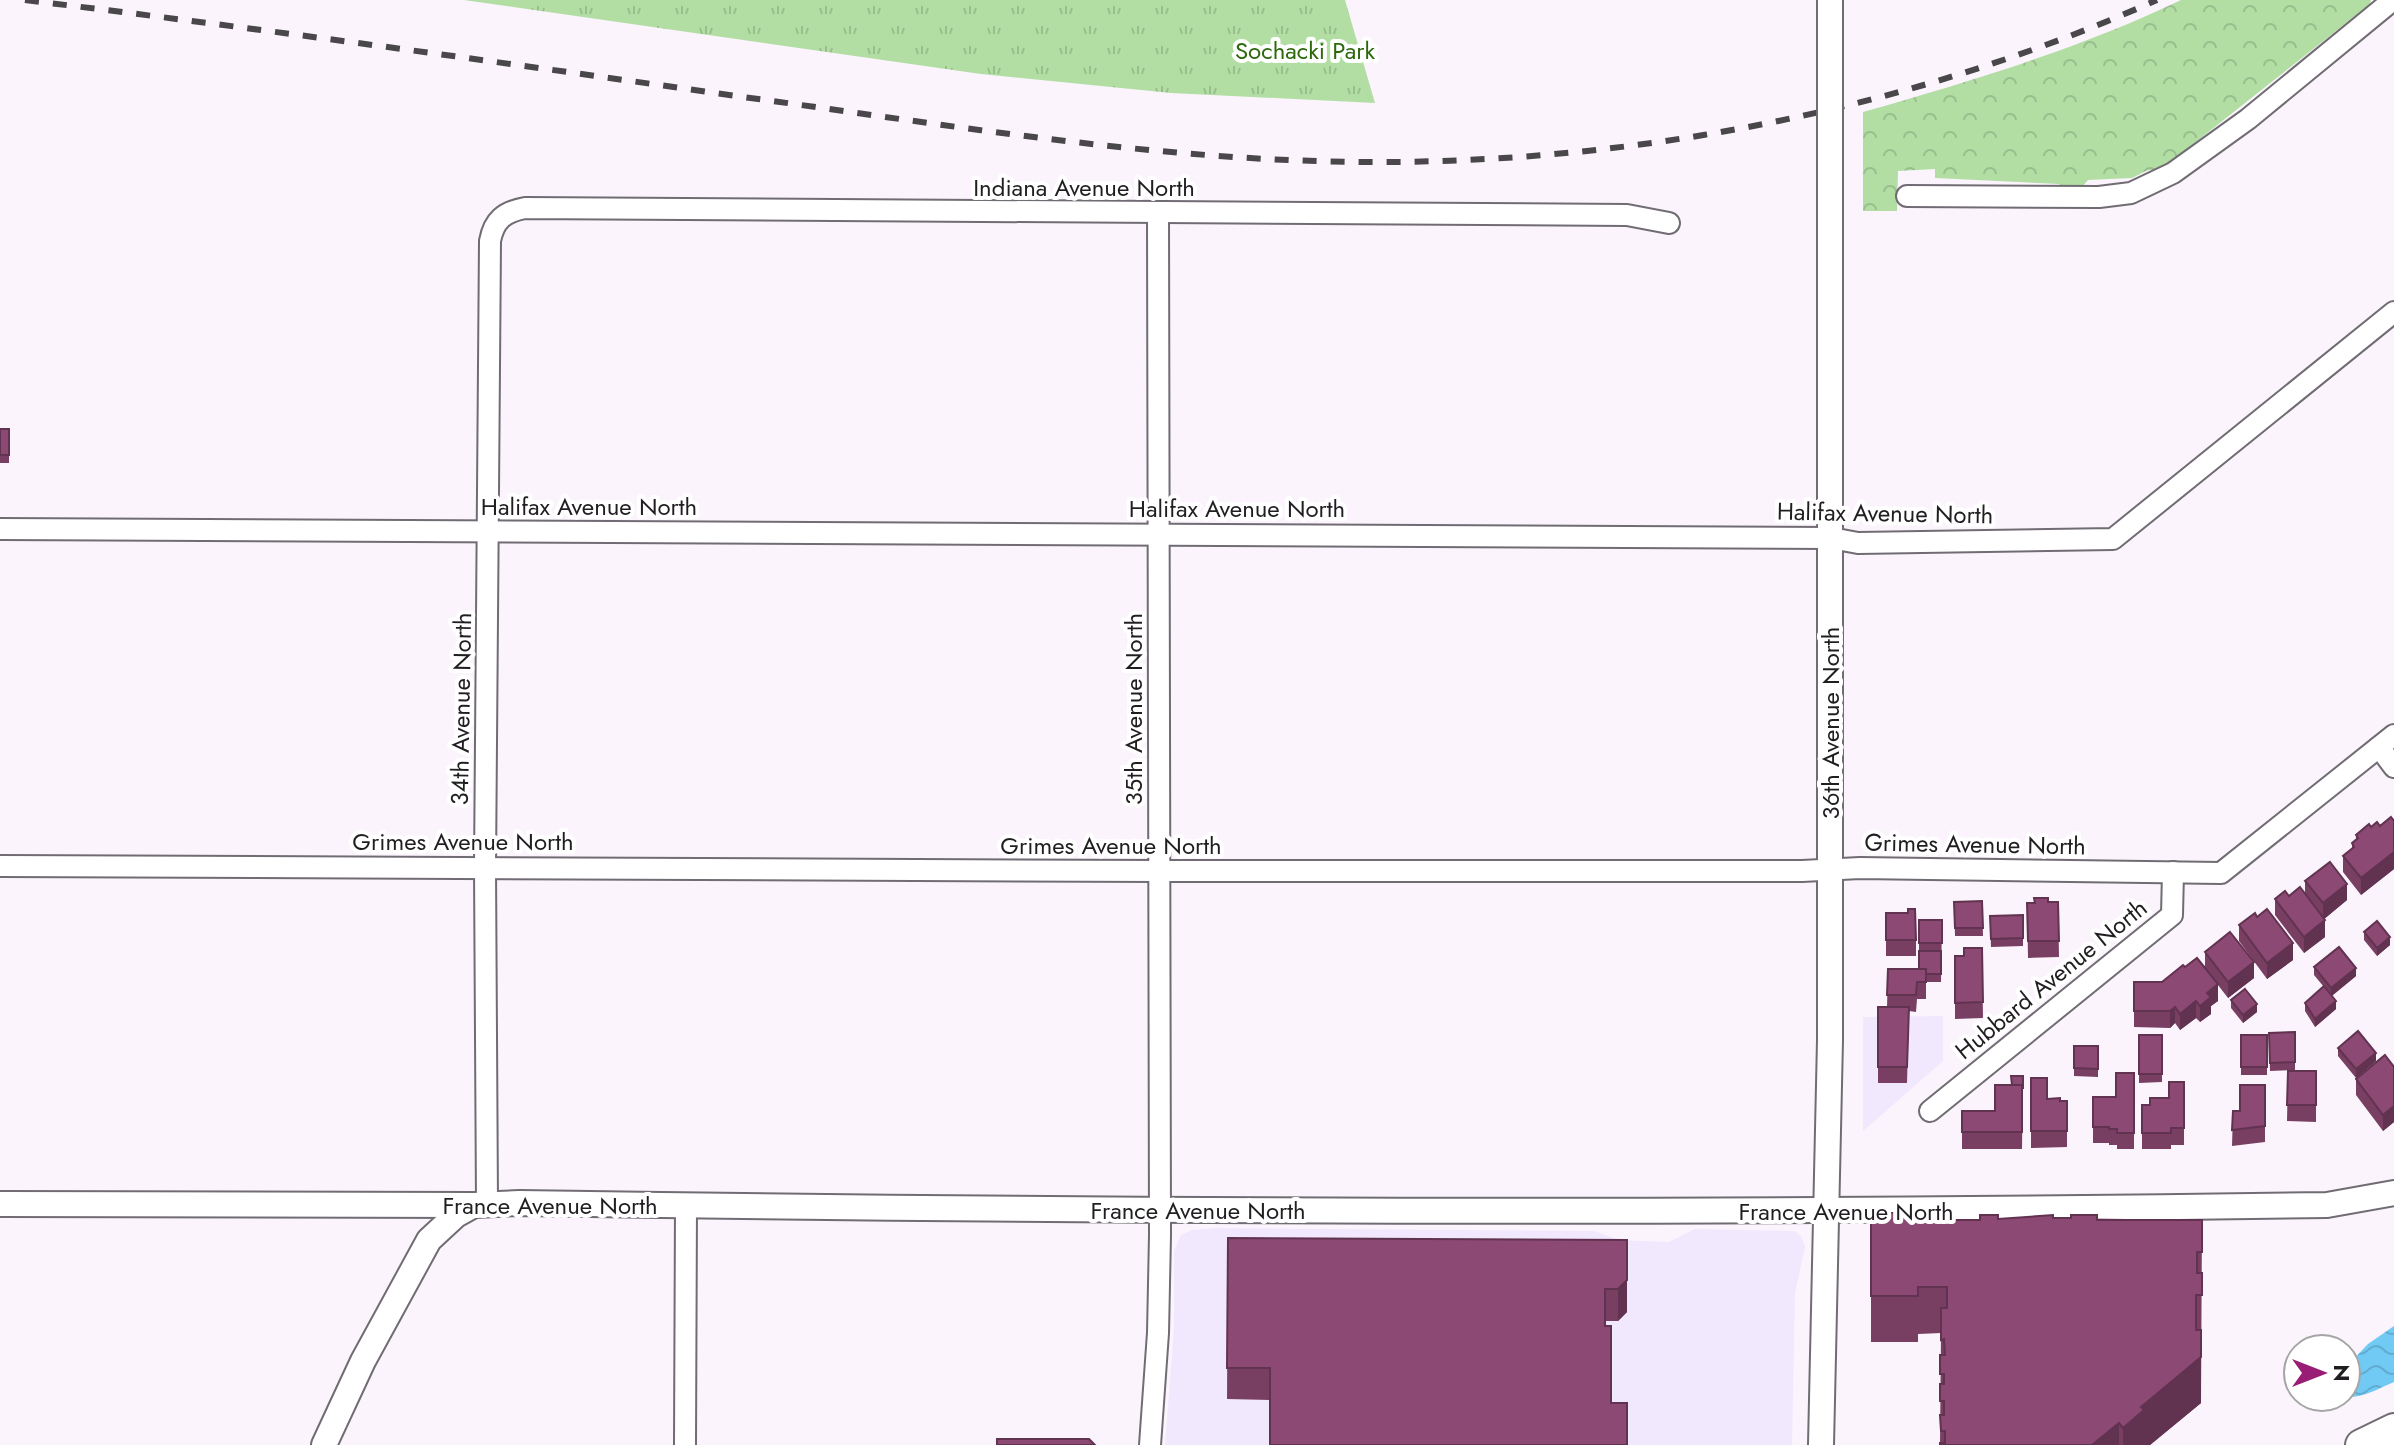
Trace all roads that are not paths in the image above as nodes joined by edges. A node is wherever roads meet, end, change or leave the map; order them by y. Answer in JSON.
{"nodes":[{"id":1,"x":2393,"y":0,"type":"edge"},
{"id":2,"x":1830,"y":11,"type":"edge"},
{"id":3,"x":1907,"y":196,"type":"dead end"},
{"id":4,"x":1158,"y":213,"type":"junction"},
{"id":5,"x":500,"y":218,"type":"joint"},
{"id":6,"x":1669,"y":223,"type":"dead end"},
{"id":7,"x":2394,"y":312,"type":"edge"},
{"id":8,"x":0,"y":529,"type":"edge"},
{"id":9,"x":488,"y":531,"type":"junction"},
{"id":10,"x":1158,"y":534,"type":"junction"},
{"id":11,"x":1831,"y":538,"type":"junction"},
{"id":12,"x":2386,"y":741,"type":"edge"},
{"id":13,"x":2394,"y":767,"type":"edge"},
{"id":14,"x":0,"y":866,"type":"edge"},
{"id":15,"x":485,"y":867,"type":"junction"},
{"id":16,"x":1831,"y":870,"type":"junction"},
{"id":17,"x":1159,"y":871,"type":"junction"},
{"id":18,"x":2173,"y":872,"type":"junction"},
{"id":19,"x":1930,"y":1111,"type":"dead end"},
{"id":20,"x":2394,"y":1193,"type":"edge"},
{"id":21,"x":0,"y":1204,"type":"edge"},
{"id":22,"x":480,"y":1205,"type":"junction"},
{"id":23,"x":686,"y":1205,"type":"junction"},
{"id":24,"x":1159,"y":1211,"type":"junction"},
{"id":25,"x":1828,"y":1211,"type":"junction"},
{"id":26,"x":2394,"y":1429,"type":"edge"},
{"id":27,"x":324,"y":1445,"type":"edge"},
{"id":28,"x":685,"y":1445,"type":"edge"},
{"id":29,"x":1150,"y":1445,"type":"edge"},
{"id":30,"x":1821,"y":1445,"type":"edge"},
{"id":31,"x":2361,"y":1445,"type":"edge"}],
"edges":[{"from":1,"to":3,"type":"street"},
{"from":2,"to":11,"type":"street","name":"36th Avenue North","bridge":true},
{"from":4,"to":5,"type":"street","name":"Indiana Avenue North"},
{"from":4,"to":6,"type":"street","name":"Indiana Avenue North"},
{"from":4,"to":10,"type":"street","name":"35th Avenue North"},
{"from":5,"to":9,"type":"street","name":"34th Avenue North"},
{"from":7,"to":11,"type":"street","name":"Halifax Avenue North"},
{"from":8,"to":9,"type":"street","name":"Halifax Avenue North"},
{"from":9,"to":10,"type":"street","name":"Halifax Avenue North"},
{"from":9,"to":15,"type":"street","name":"34th Avenue North"},
{"from":10,"to":11,"type":"street","name":"Halifax Avenue North"},
{"from":10,"to":17,"type":"street","name":"35th Avenue North"},
{"from":11,"to":16,"type":"street","name":"36th Avenue North"},
{"from":12,"to":13,"type":"street"},
{"from":12,"to":18,"type":"street","name":"Grimes Avenue North"},
{"from":14,"to":15,"type":"street","name":"Grimes Avenue North"},
{"from":15,"to":17,"type":"street","name":"Grimes Avenue North"},
{"from":15,"to":22,"type":"street","name":"34th Avenue North"},
{"from":16,"to":17,"type":"street","name":"Grimes Avenue North"},
{"from":16,"to":18,"type":"street","name":"Grimes Avenue North"},
{"from":16,"to":25,"type":"street","name":"36th Avenue North"},
{"from":17,"to":24,"type":"street","name":"35th Avenue North"},
{"from":18,"to":19,"type":"street","name":"Hubbard Avenue North"},
{"from":20,"to":25,"type":"street","name":"France Avenue North"},
{"from":21,"to":22,"type":"street","name":"France Avenue North"},
{"from":22,"to":23,"type":"street","name":"France Avenue North"},
{"from":22,"to":27,"type":"street"},
{"from":23,"to":24,"type":"street","name":"France Avenue North"},
{"from":23,"to":28,"type":"street"},
{"from":24,"to":25,"type":"street","name":"France Avenue North"},
{"from":24,"to":29,"type":"street","name":"35th Avenue North"},
{"from":25,"to":30,"type":"street","name":"36th Avenue North"},
{"from":26,"to":31,"type":"main road"}]}
